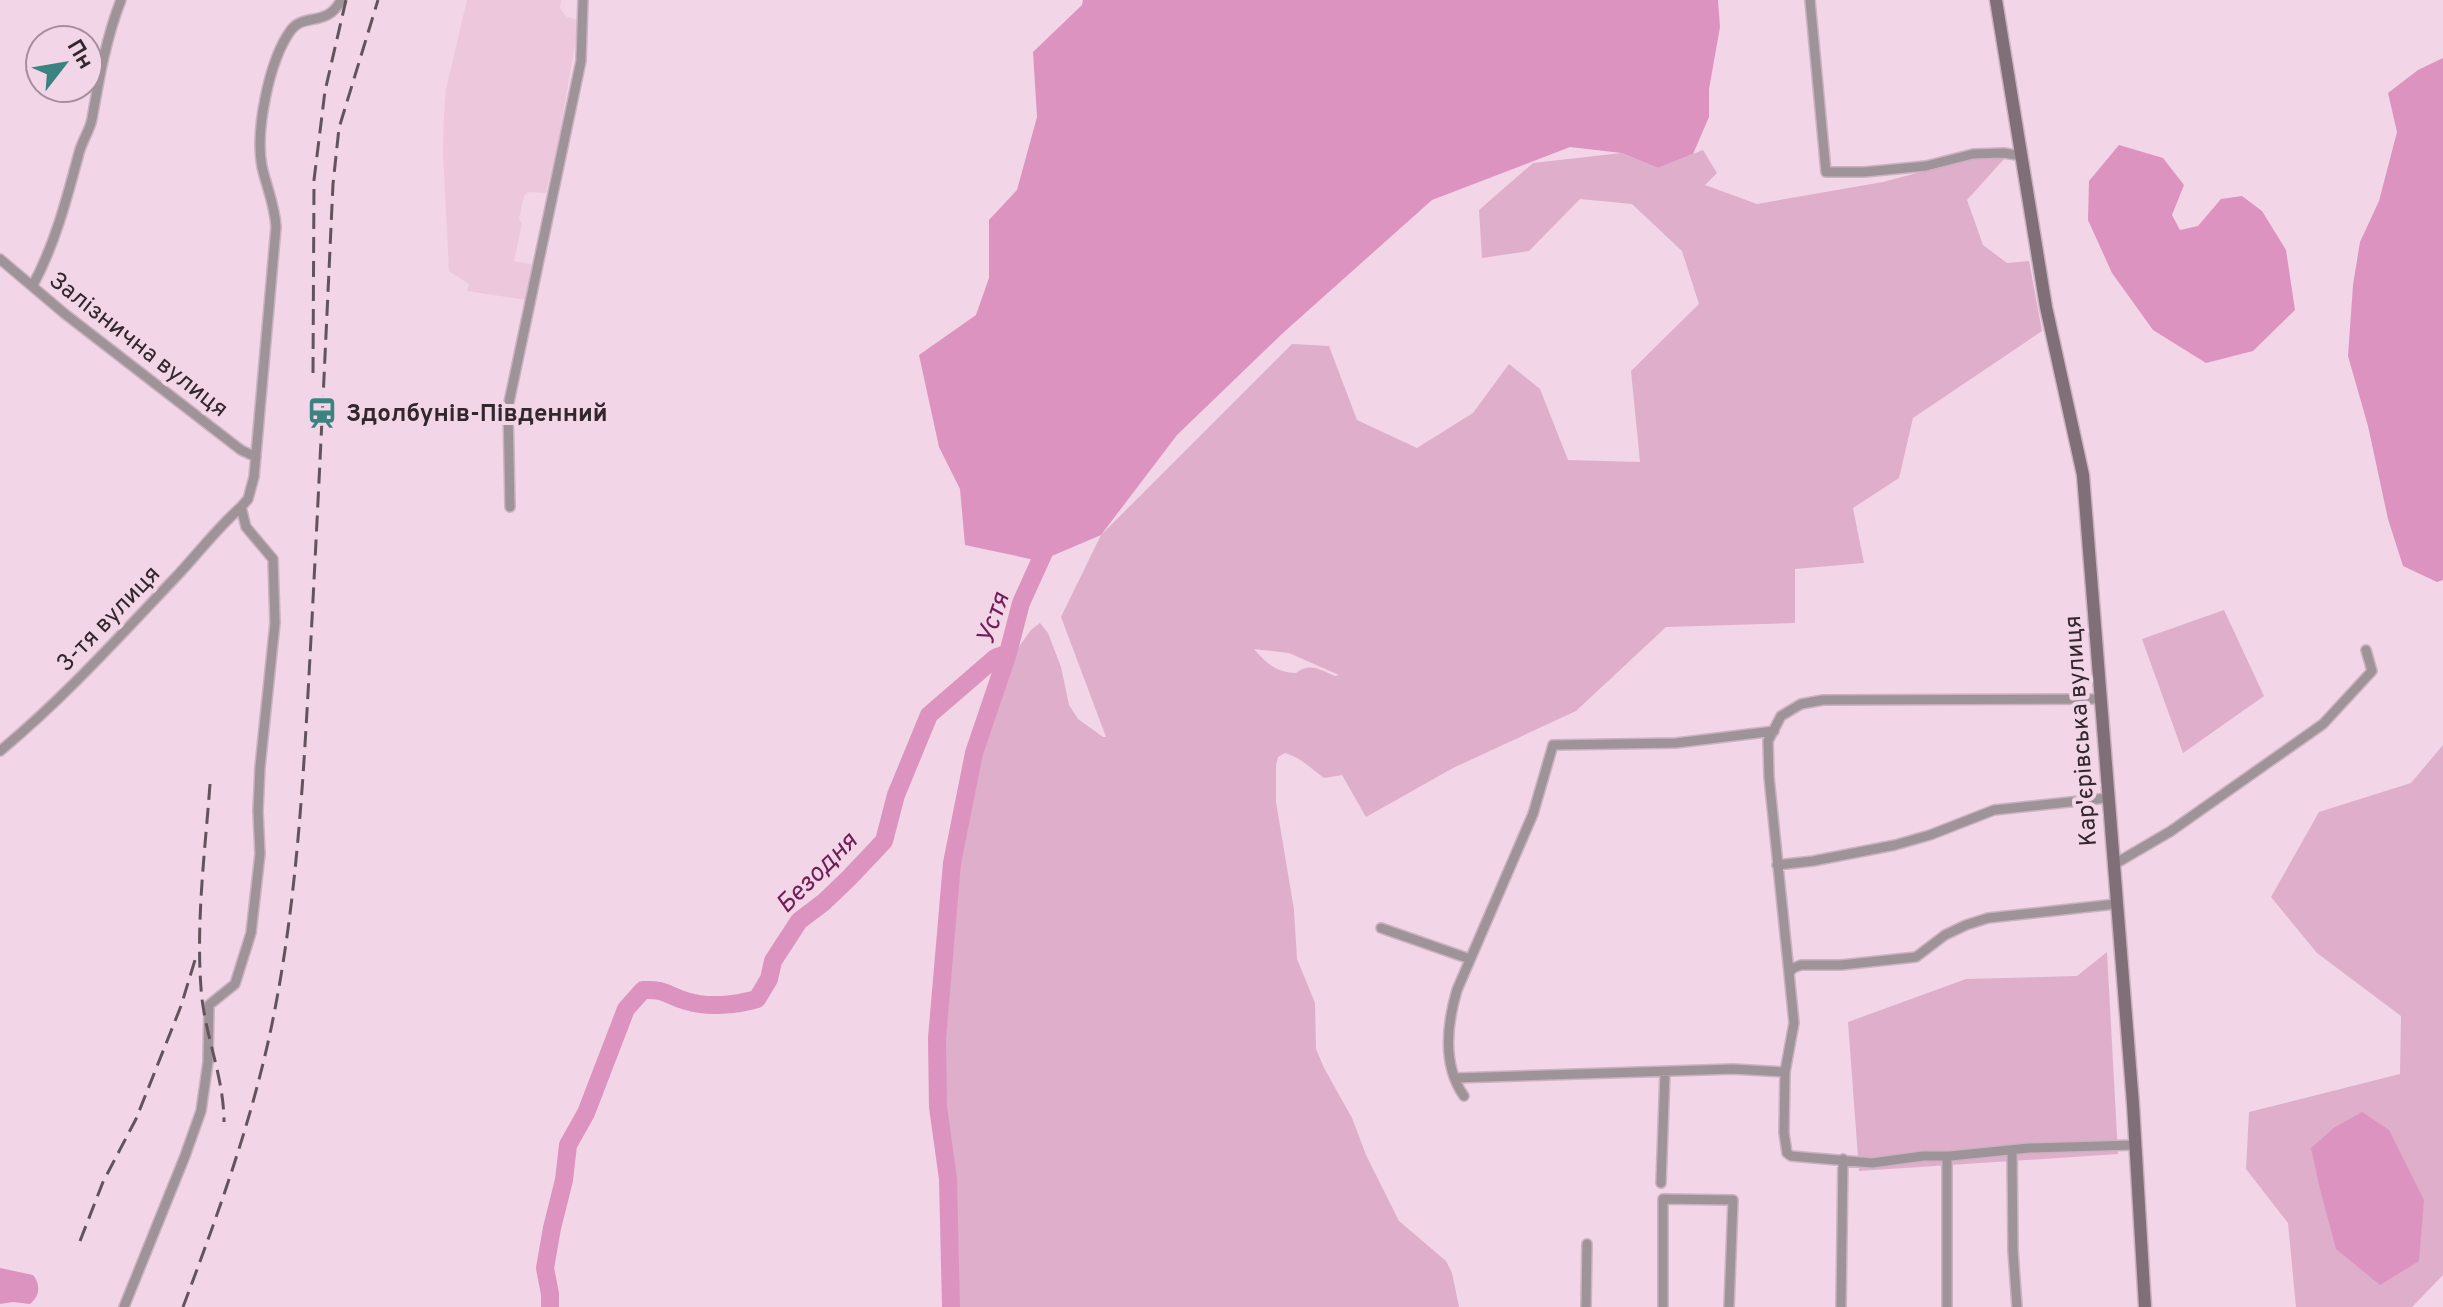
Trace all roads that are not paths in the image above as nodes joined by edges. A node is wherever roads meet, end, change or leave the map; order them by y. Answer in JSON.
{"nodes":[{"id":1,"x":121,"y":0,"type":"edge"},
{"id":2,"x":341,"y":0,"type":"edge"},
{"id":3,"x":583,"y":0,"type":"edge"},
{"id":4,"x":1810,"y":0,"type":"edge"},
{"id":5,"x":1996,"y":0,"type":"edge"},
{"id":6,"x":2022,"y":156,"type":"junction"},
{"id":7,"x":0,"y":259,"type":"edge"},
{"id":8,"x":33,"y":285,"type":"junction"},
{"id":9,"x":256,"y":457,"type":"junction"},
{"id":10,"x":241,"y":507,"type":"junction"},
{"id":11,"x":510,"y":507,"type":"dead end"},
{"id":12,"x":2366,"y":650,"type":"dead end"},
{"id":13,"x":2099,"y":699,"type":"junction"},
{"id":14,"x":1774,"y":731,"type":"junction"},
{"id":15,"x":0,"y":751,"type":"edge"},
{"id":16,"x":2107,"y":798,"type":"junction"},
{"id":17,"x":1777,"y":865,"type":"junction"},
{"id":18,"x":2113,"y":865,"type":"junction"},
{"id":19,"x":2116,"y":904,"type":"junction"},
{"id":20,"x":1381,"y":928,"type":"dead end"},
{"id":21,"x":1470,"y":959,"type":"junction"},
{"id":22,"x":1789,"y":973,"type":"junction"},
{"id":23,"x":1785,"y":1072,"type":"junction"},
{"id":24,"x":1665,"y":1073,"type":"junction"},
{"id":25,"x":1455,"y":1078,"type":"junction"},
{"id":26,"x":1464,"y":1096,"type":"dead end"},
{"id":27,"x":2135,"y":1145,"type":"junction"},
{"id":28,"x":2012,"y":1150,"type":"junction"},
{"id":29,"x":1947,"y":1156,"type":"junction"},
{"id":30,"x":1843,"y":1159,"type":"junction"},
{"id":31,"x":1661,"y":1183,"type":"dead end"},
{"id":32,"x":1587,"y":1244,"type":"dead end"},
{"id":33,"x":124,"y":1307,"type":"edge"},
{"id":34,"x":1586,"y":1307,"type":"edge"},
{"id":35,"x":1663,"y":1307,"type":"edge"},
{"id":36,"x":1729,"y":1307,"type":"edge"},
{"id":37,"x":1841,"y":1307,"type":"edge"},
{"id":38,"x":1947,"y":1307,"type":"edge"},
{"id":39,"x":2017,"y":1307,"type":"edge"},
{"id":40,"x":2145,"y":1307,"type":"edge"}],
"edges":[{"from":1,"to":8,"type":"street"},
{"from":2,"to":9,"type":"street"},
{"from":3,"to":11,"type":"street"},
{"from":4,"to":6,"type":"street"},
{"from":5,"to":6,"type":"street","name":"Кар'єрівська вулиця"},
{"from":6,"to":13,"type":"street","name":"Кар'єрівська вулиця"},
{"from":7,"to":8,"type":"street","name":"Залізнична вулиця"},
{"from":8,"to":9,"type":"street","name":"Залізнична вулиця"},
{"from":9,"to":10,"type":"street"},
{"from":10,"to":15,"type":"street","name":"3-тя вулиця"},
{"from":10,"to":33,"type":"street"},
{"from":12,"to":18,"type":"street"},
{"from":13,"to":14,"type":"street"},
{"from":13,"to":16,"type":"street","name":"Кар'єрівська вулиця"},
{"from":14,"to":17,"type":"street"},
{"from":14,"to":21,"type":"street"},
{"from":16,"to":17,"type":"street"},
{"from":16,"to":18,"type":"street","name":"Кар'єрівська вулиця"},
{"from":17,"to":22,"type":"street"},
{"from":18,"to":19,"type":"street","name":"Кар'єрівська вулиця"},
{"from":19,"to":22,"type":"street"},
{"from":19,"to":27,"type":"street","name":"Кар'єрівська вулиця"},
{"from":20,"to":21,"type":"street"},
{"from":21,"to":25,"type":"street"},
{"from":22,"to":23,"type":"street"},
{"from":23,"to":24,"type":"street"},
{"from":23,"to":30,"type":"street"},
{"from":24,"to":25,"type":"street"},
{"from":24,"to":31,"type":"street"},
{"from":25,"to":26,"type":"street"},
{"from":27,"to":28,"type":"street"},
{"from":27,"to":40,"type":"street","name":"Кар'єрівська вулиця"},
{"from":28,"to":29,"type":"street"},
{"from":28,"to":39,"type":"street"},
{"from":29,"to":30,"type":"street"},
{"from":29,"to":38,"type":"street"},
{"from":30,"to":37,"type":"street"},
{"from":32,"to":34,"type":"street"},
{"from":35,"to":36,"type":"street"}]}
